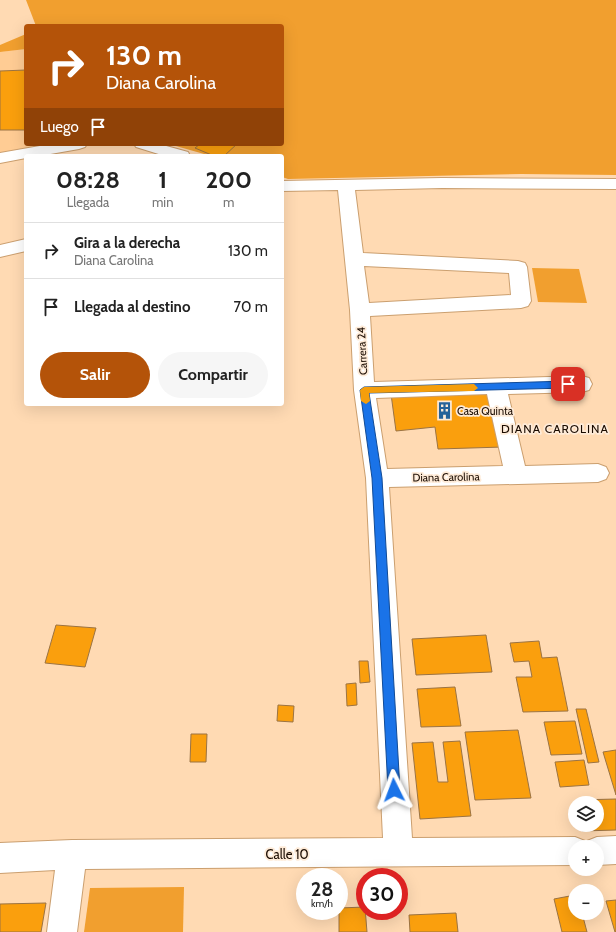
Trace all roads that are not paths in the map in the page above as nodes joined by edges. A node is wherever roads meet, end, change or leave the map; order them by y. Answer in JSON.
{"nodes":[{"id":1,"x":68,"y":146,"type":"edge"},
{"id":2,"x":149,"y":146,"type":"edge"},
{"id":3,"x":175,"y":154,"type":"edge"},
{"id":4,"x":0,"y":158,"type":"edge"},
{"id":5,"x":616,"y":184,"type":"edge"},
{"id":6,"x":346,"y":185,"type":"junction"},
{"id":7,"x":284,"y":186,"type":"edge"},
{"id":8,"x":24,"y":245,"type":"edge"},
{"id":9,"x":0,"y":251,"type":"edge"},
{"id":10,"x":354,"y":259,"type":"junction"},
{"id":11,"x":360,"y":310,"type":"junction"},
{"id":12,"x":582,"y":384,"type":"dead end"},
{"id":13,"x":496,"y":387,"type":"junction"},
{"id":14,"x":364,"y":390,"type":"junction"},
{"id":15,"x":598,"y":473,"type":"dead end"},
{"id":16,"x":516,"y":476,"type":"junction"},
{"id":17,"x":377,"y":478,"type":"junction"},
{"id":18,"x":616,"y":850,"type":"edge"},
{"id":19,"x":568,"y":851,"type":"edge"},
{"id":20,"x":604,"y":851,"type":"edge"},
{"id":21,"x":398,"y":853,"type":"junction"},
{"id":22,"x":72,"y":855,"type":"junction"},
{"id":23,"x":3,"y":856,"type":"edge"},
{"id":24,"x":62,"y":932,"type":"edge"}],
"edges":[{"from":1,"to":4,"type":"street"},
{"from":2,"to":3,"type":"street"},
{"from":5,"to":6,"type":"street"},
{"from":6,"to":7,"type":"street"},
{"from":6,"to":10,"type":"street","name":"Carrera 24"},
{"from":8,"to":9,"type":"street"},
{"from":10,"to":11,"type":"street","name":"Carrera 24"},
{"from":10,"to":11,"type":"street"},
{"from":11,"to":14,"type":"street","name":"Carrera 24"},
{"from":12,"to":13,"type":"street"},
{"from":13,"to":14,"type":"street"},
{"from":13,"to":16,"type":"street"},
{"from":14,"to":17,"type":"street","name":"Carrera 24"},
{"from":15,"to":16,"type":"street","name":"Diana Carolina"},
{"from":16,"to":17,"type":"street","name":"Diana Carolina"},
{"from":17,"to":21,"type":"street","name":"Carrera 24"},
{"from":18,"to":20,"type":"street"},
{"from":19,"to":21,"type":"street","name":"Calle 10"},
{"from":21,"to":22,"type":"street","name":"Calle 10"},
{"from":22,"to":23,"type":"street","name":"Calle 10"},
{"from":22,"to":24,"type":"street"}]}
